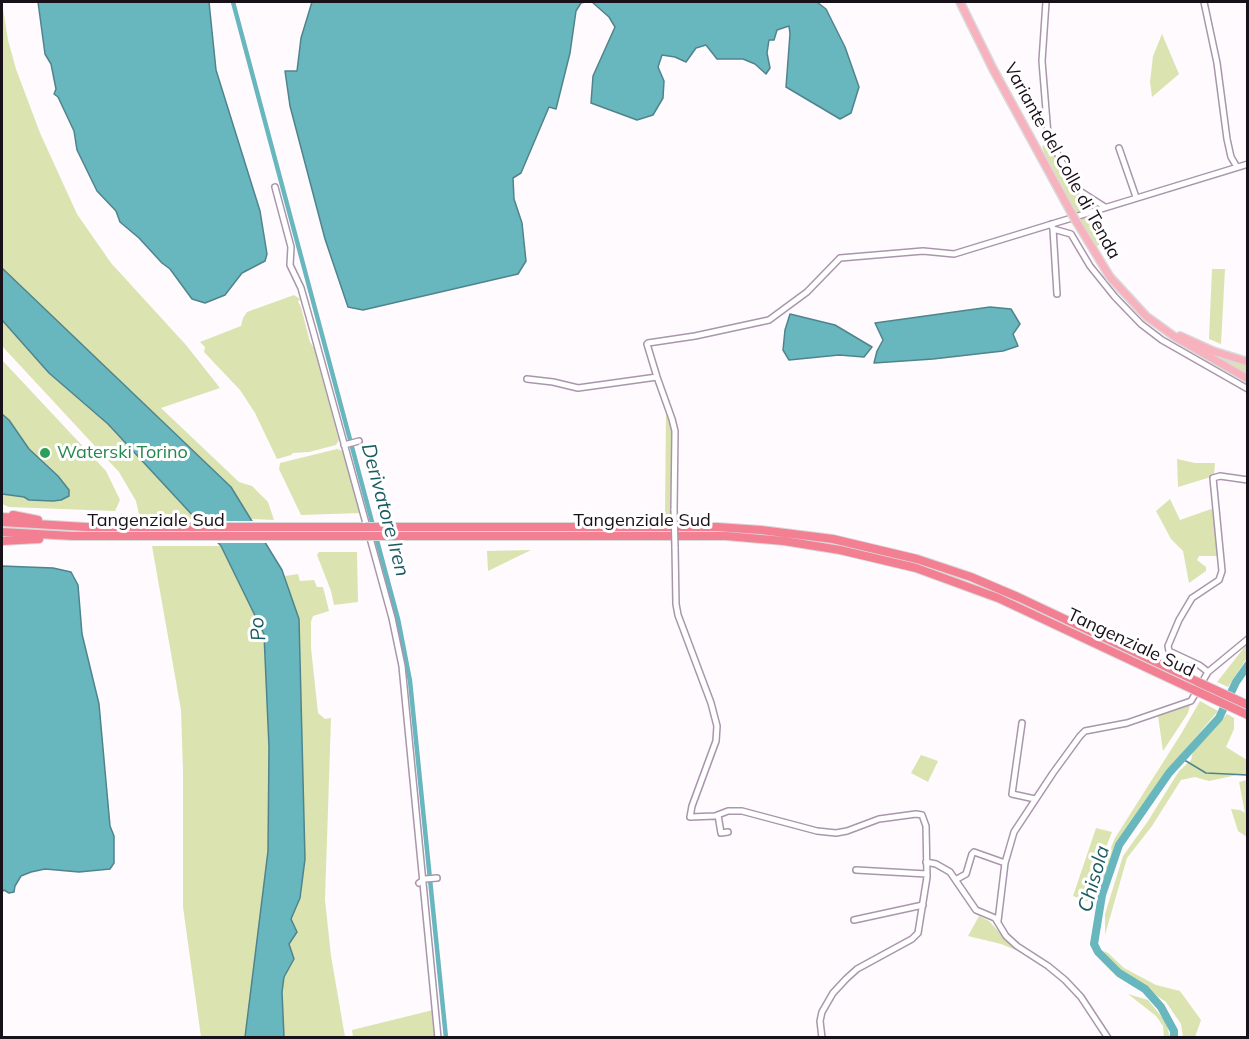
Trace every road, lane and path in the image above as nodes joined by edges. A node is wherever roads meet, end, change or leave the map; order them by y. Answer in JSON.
{"nodes":[{"id":1,"x":960,"y":2,"type":"edge"},
{"id":2,"x":1046,"y":2,"type":"edge"},
{"id":3,"x":1204,"y":2,"type":"edge"},
{"id":4,"x":1119,"y":148,"type":"dead end"},
{"id":5,"x":1248,"y":164,"type":"edge"},
{"id":6,"x":1237,"y":167,"type":"junction"},
{"id":7,"x":275,"y":187,"type":"dead end"},
{"id":8,"x":1136,"y":197,"type":"junction"},
{"id":9,"x":1105,"y":207,"type":"junction"},
{"id":10,"x":1052,"y":226,"type":"junction"},
{"id":11,"x":1056,"y":294,"type":"dead end"},
{"id":12,"x":1154,"y":322,"type":"junction"},
{"id":13,"x":1248,"y":362,"type":"edge"},
{"id":14,"x":657,"y":378,"type":"junction"},
{"id":15,"x":527,"y":379,"type":"dead end"},
{"id":16,"x":1248,"y":379,"type":"edge"},
{"id":17,"x":1248,"y":389,"type":"edge"},
{"id":18,"x":359,"y":441,"type":"dead end"},
{"id":19,"x":344,"y":445,"type":"junction"},
{"id":20,"x":1248,"y":480,"type":"edge"},
{"id":21,"x":2,"y":515,"type":"edge"},
{"id":22,"x":2,"y":522,"type":"edge"},
{"id":23,"x":86,"y":527,"type":"junction"},
{"id":24,"x":2,"y":532,"type":"edge"},
{"id":25,"x":88,"y":536,"type":"junction"},
{"id":26,"x":2,"y":541,"type":"edge"},
{"id":27,"x":1248,"y":639,"type":"edge"},
{"id":28,"x":1208,"y":672,"type":"junction"},
{"id":29,"x":1248,"y":705,"type":"edge"},
{"id":30,"x":1248,"y":715,"type":"edge"},
{"id":31,"x":1022,"y":723,"type":"dead end"},
{"id":32,"x":1035,"y":800,"type":"junction"},
{"id":33,"x":718,"y":815,"type":"junction"},
{"id":34,"x":728,"y":832,"type":"dead end"},
{"id":35,"x":926,"y":862,"type":"junction"},
{"id":36,"x":1005,"y":863,"type":"junction"},
{"id":37,"x":856,"y":870,"type":"dead end"},
{"id":38,"x":927,"y":874,"type":"junction"},
{"id":39,"x":437,"y":878,"type":"dead end"},
{"id":40,"x":957,"y":879,"type":"junction"},
{"id":41,"x":422,"y":881,"type":"junction"},
{"id":42,"x":923,"y":905,"type":"junction"},
{"id":43,"x":854,"y":920,"type":"dead end"},
{"id":44,"x":998,"y":921,"type":"junction"},
{"id":45,"x":438,"y":1038,"type":"edge"},
{"id":46,"x":822,"y":1038,"type":"edge"},
{"id":47,"x":1108,"y":1038,"type":"edge"}],
"edges":[{"from":1,"to":12,"type":"main road","name":"Variante del Colle di Tenda"},
{"from":2,"to":9,"type":"street"},
{"from":3,"to":6,"type":"street"},
{"from":4,"to":8,"type":"street"},
{"from":5,"to":6,"type":"street"},
{"from":6,"to":8,"type":"street"},
{"from":7,"to":19,"type":"street"},
{"from":8,"to":9,"type":"street"},
{"from":9,"to":10,"type":"street"},
{"from":10,"to":11,"type":"street"},
{"from":10,"to":14,"type":"street"},
{"from":10,"to":17,"type":"street"},
{"from":12,"to":13,"type":"main road"},
{"from":12,"to":16,"type":"main road","name":"Variante del Colle di Tenda"},
{"from":14,"to":15,"type":"street"},
{"from":14,"to":33,"type":"street","bridge":true},
{"from":18,"to":19,"type":"street"},
{"from":19,"to":41,"type":"street"},
{"from":20,"to":28,"type":"street"},
{"from":21,"to":23,"type":"highway"},
{"from":22,"to":23,"type":"highway","name":"Tangenziale Sud"},
{"from":23,"to":29,"type":"highway","name":"Tangenziale Sud","bridge":true},
{"from":24,"to":25,"type":"highway","name":"Tangenziale Sud"},
{"from":25,"to":26,"type":"highway"},
{"from":25,"to":30,"type":"highway","name":"Tangenziale Sud","bridge":true},
{"from":27,"to":28,"type":"street"},
{"from":28,"to":32,"type":"street"},
{"from":31,"to":32,"type":"street"},
{"from":32,"to":36,"type":"street"},
{"from":33,"to":34,"type":"street"},
{"from":33,"to":35,"type":"street"},
{"from":35,"to":38,"type":"street"},
{"from":35,"to":40,"type":"street"},
{"from":36,"to":40,"type":"street"},
{"from":36,"to":44,"type":"street"},
{"from":37,"to":38,"type":"street"},
{"from":38,"to":42,"type":"street"},
{"from":39,"to":41,"type":"street"},
{"from":40,"to":44,"type":"street"},
{"from":41,"to":45,"type":"street"},
{"from":42,"to":43,"type":"street"},
{"from":42,"to":46,"type":"street"},
{"from":44,"to":47,"type":"street"}]}
